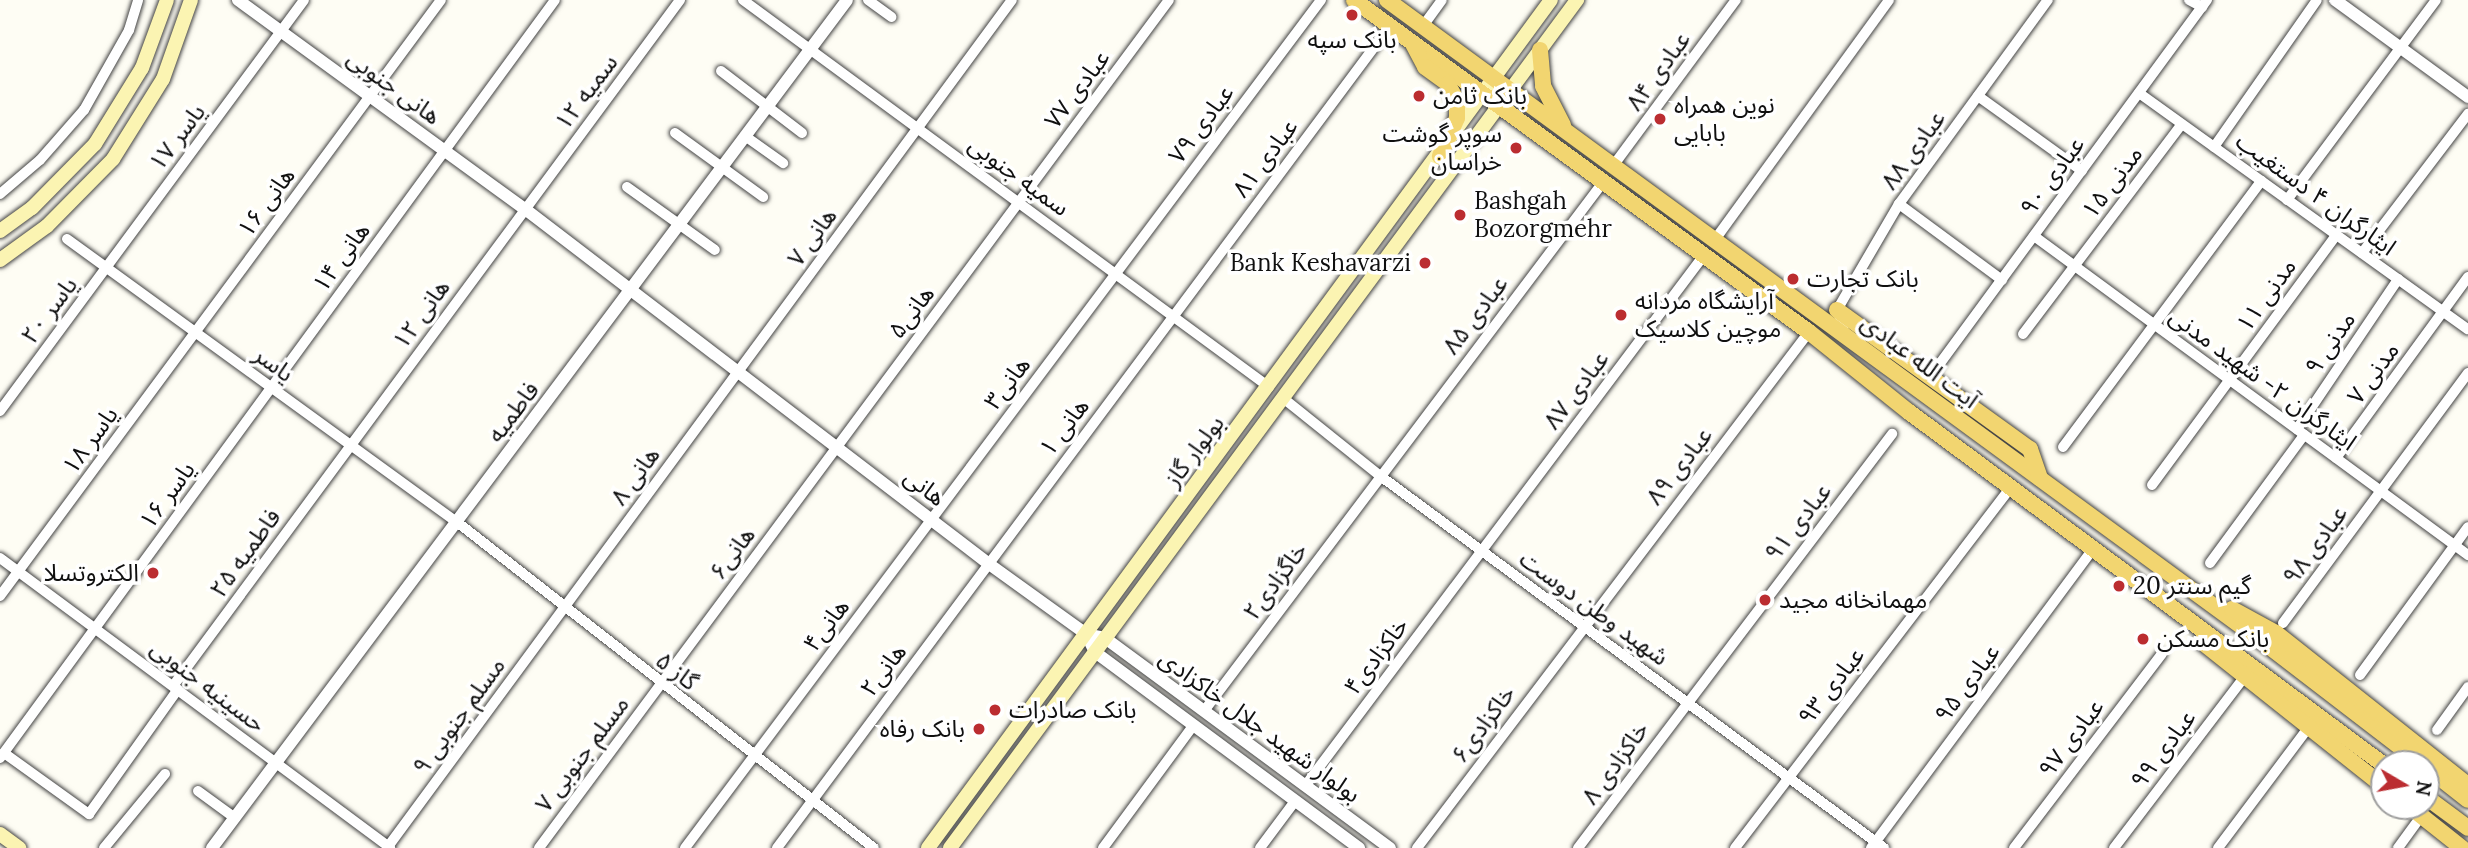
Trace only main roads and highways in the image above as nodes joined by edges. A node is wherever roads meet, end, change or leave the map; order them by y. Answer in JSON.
{"nodes":[{"id":1,"x":167,"y":0,"type":"edge"},
{"id":2,"x":191,"y":0,"type":"edge"},
{"id":3,"x":1354,"y":0,"type":"edge"},
{"id":4,"x":1387,"y":0,"type":"edge"},
{"id":5,"x":1551,"y":0,"type":"edge"},
{"id":6,"x":1577,"y":0,"type":"edge"},
{"id":7,"x":1411,"y":42,"type":"junction"},
{"id":8,"x":1541,"y":50,"type":"junction"},
{"id":9,"x":1495,"y":79,"type":"junction"},
{"id":10,"x":1511,"y":91,"type":"junction"},
{"id":11,"x":1485,"y":93,"type":"junction"},
{"id":12,"x":1500,"y":105,"type":"junction"},
{"id":13,"x":1568,"y":133,"type":"junction"},
{"id":14,"x":1440,"y":156,"type":"junction"},
{"id":15,"x":0,"y":231,"type":"edge"},
{"id":16,"x":0,"y":260,"type":"edge"},
{"id":17,"x":1836,"y":310,"type":"road end"},
{"id":18,"x":1864,"y":348,"type":"junction"},
{"id":19,"x":1890,"y":348,"type":"junction"},
{"id":20,"x":1927,"y":385,"type":"junction"},
{"id":21,"x":1909,"y":412,"type":"junction"},
{"id":22,"x":2203,"y":598,"type":"junction"},
{"id":23,"x":2188,"y":619,"type":"junction"},
{"id":24,"x":2403,"y":750,"type":"edge"},
{"id":25,"x":2370,"y":755,"type":"edge"},
{"id":26,"x":2370,"y":776,"type":"edge"},
{"id":27,"x":2440,"y":778,"type":"edge"},
{"id":28,"x":2468,"y":785,"type":"edge"},
{"id":29,"x":2468,"y":800,"type":"edge"},
{"id":30,"x":2440,"y":807,"type":"edge"},
{"id":31,"x":2426,"y":820,"type":"edge"},
{"id":32,"x":2468,"y":828,"type":"edge"},
{"id":33,"x":0,"y":834,"type":"edge"},
{"id":34,"x":19,"y":848,"type":"edge"},
{"id":35,"x":928,"y":848,"type":"edge"},
{"id":36,"x":950,"y":848,"type":"edge"},
{"id":37,"x":2462,"y":848,"type":"edge"}],
"edges":[{"from":1,"to":15,"type":"main road"},
{"from":2,"to":16,"type":"main road"},
{"from":3,"to":7,"type":"main road","name":"آیت الله عبادی"},
{"from":4,"to":9,"type":"main road","name":"آیت الله عبادی"},
{"from":5,"to":9,"type":"main road","name":"بولوار گاز"},
{"from":6,"to":8,"type":"main road","name":"بولوار گاز"},
{"from":7,"to":11,"type":"main road","name":"آیت الله عبادی"},
{"from":7,"to":14,"type":"main road"},
{"from":8,"to":10,"type":"main road","name":"بولوار گاز"},
{"from":8,"to":13,"type":"main road"},
{"from":9,"to":10,"type":"main road","name":"آیت الله عبادی"},
{"from":9,"to":11,"type":"main road","name":"بولوار گاز"},
{"from":10,"to":12,"type":"main road","name":"بولوار گاز"},
{"from":10,"to":13,"type":"main road","name":"آیت الله عبادی"},
{"from":11,"to":12,"type":"main road","name":"آیت الله عبادی"},
{"from":11,"to":14,"type":"main road","name":"بولوار گاز"},
{"from":12,"to":21,"type":"main road","name":"آیت الله عبادی"},
{"from":12,"to":36,"type":"main road","name":"بولوار گاز"},
{"from":13,"to":18,"type":"main road","name":"آیت الله عبادی"},
{"from":14,"to":35,"type":"main road","name":"بولوار گاز"},
{"from":17,"to":19,"type":"main road"},
{"from":18,"to":19,"type":"main road"},
{"from":18,"to":20,"type":"main road","name":"آیت الله عبادی"},
{"from":19,"to":20,"type":"main road"},
{"from":20,"to":21,"type":"main road"},
{"from":20,"to":22,"type":"main road","name":"آیت الله عبادی"},
{"from":21,"to":23,"type":"main road","name":"آیت الله عبادی"},
{"from":22,"to":24,"type":"main road","name":"آیت الله عبادی"},
{"from":22,"to":28,"type":"main road"},
{"from":23,"to":25,"type":"main road","name":"آیت الله عبادی"},
{"from":23,"to":26,"type":"main road"},
{"from":27,"to":29,"type":"main road","name":"آیت الله عبادی"},
{"from":30,"to":32,"type":"main road"},
{"from":31,"to":37,"type":"main road"},
{"from":33,"to":34,"type":"main road"}]}
